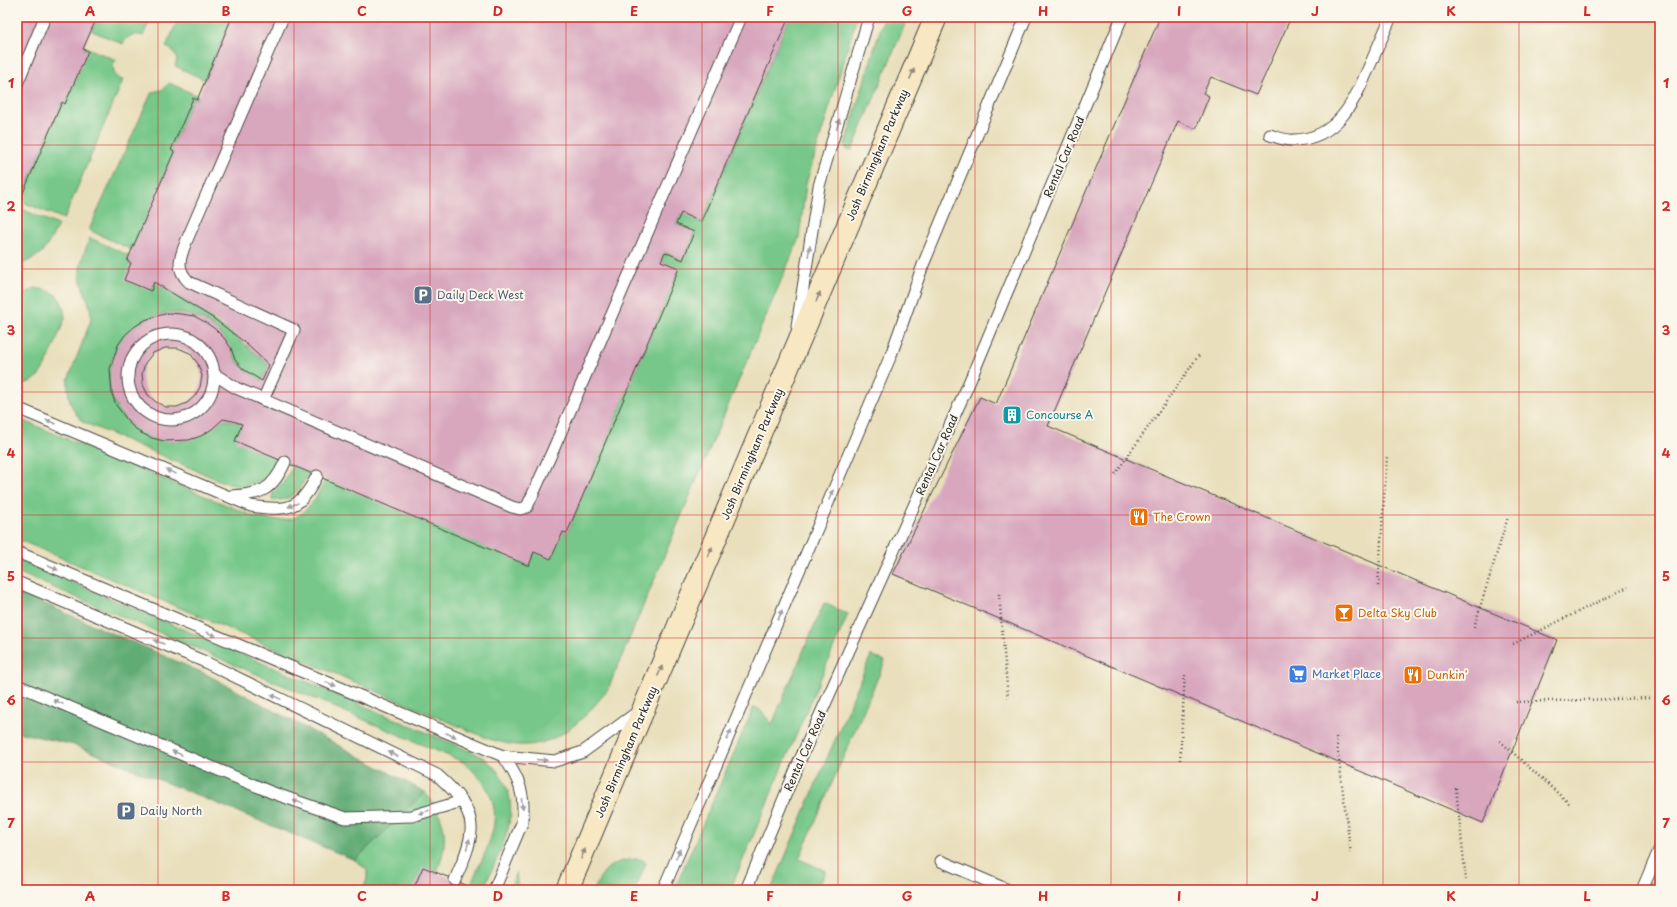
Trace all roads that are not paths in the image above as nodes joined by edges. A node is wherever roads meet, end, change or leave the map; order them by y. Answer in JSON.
{"nodes":[{"id":1,"x":45,"y":17,"type":"edge"},
{"id":2,"x":283,"y":17,"type":"edge"},
{"id":3,"x":740,"y":17,"type":"edge"},
{"id":4,"x":869,"y":17,"type":"edge"},
{"id":5,"x":1026,"y":17,"type":"edge"},
{"id":6,"x":1122,"y":17,"type":"edge"},
{"id":7,"x":1391,"y":17,"type":"edge"},
{"id":8,"x":933,"y":22,"type":"edge"},
{"id":9,"x":17,"y":84,"type":"edge"},
{"id":10,"x":1270,"y":136,"type":"dead end"},
{"id":11,"x":792,"y":358,"type":"junction"},
{"id":12,"x":214,"y":374,"type":"junction"},
{"id":13,"x":263,"y":400,"type":"junction"},
{"id":14,"x":17,"y":408,"type":"edge"},
{"id":15,"x":285,"y":462,"type":"dead end"},
{"id":16,"x":317,"y":476,"type":"dead end"},
{"id":17,"x":228,"y":496,"type":"junction"},
{"id":18,"x":17,"y":552,"type":"edge"},
{"id":19,"x":17,"y":582,"type":"edge"},
{"id":20,"x":17,"y":685,"type":"edge"},
{"id":21,"x":644,"y":707,"type":"junction"},
{"id":22,"x":503,"y":756,"type":"junction"},
{"id":23,"x":462,"y":801,"type":"junction"},
{"id":24,"x":1660,"y":848,"type":"edge"},
{"id":25,"x":941,"y":862,"type":"dead end"},
{"id":26,"x":455,"y":880,"type":"dead end"},
{"id":27,"x":494,"y":890,"type":"edge"},
{"id":28,"x":567,"y":890,"type":"edge"},
{"id":29,"x":663,"y":890,"type":"edge"},
{"id":30,"x":746,"y":890,"type":"edge"},
{"id":31,"x":1008,"y":890,"type":"edge"},
{"id":32,"x":1642,"y":890,"type":"edge"}],
"edges":[{"from":1,"to":9,"type":"lane"},
{"from":2,"to":13,"type":"lane"},
{"from":3,"to":13,"type":"lane"},
{"from":11,"to":4,"type":"lane","one_way":true},
{"from":29,"to":5,"type":"lane","one_way":true},
{"from":6,"to":30,"type":"lane","name":"Rental Car Road"},
{"from":7,"to":10,"type":"lane"},
{"from":11,"to":8,"type":"main road","name":"Josh Birmingham Parkway","one_way":true},
{"from":21,"to":11,"type":"main road","name":"Josh Birmingham Parkway","one_way":true},
{"from":12,"to":12,"type":"lane"},
{"from":12,"to":13,"type":"lane"},
{"from":17,"to":14,"type":"lane","one_way":true},
{"from":15,"to":17,"type":"lane"},
{"from":16,"to":17,"type":"lane","one_way":true},
{"from":18,"to":22,"type":"lane","one_way":true},
{"from":23,"to":19,"type":"lane","one_way":true},
{"from":23,"to":20,"type":"lane","one_way":true},
{"from":22,"to":21,"type":"lane","one_way":true},
{"from":28,"to":21,"type":"main road","name":"Josh Birmingham Parkway","one_way":true},
{"from":22,"to":27,"type":"lane","one_way":true},
{"from":26,"to":23,"type":"lane","one_way":true},
{"from":24,"to":32,"type":"lane"},
{"from":25,"to":31,"type":"lane"}]}
